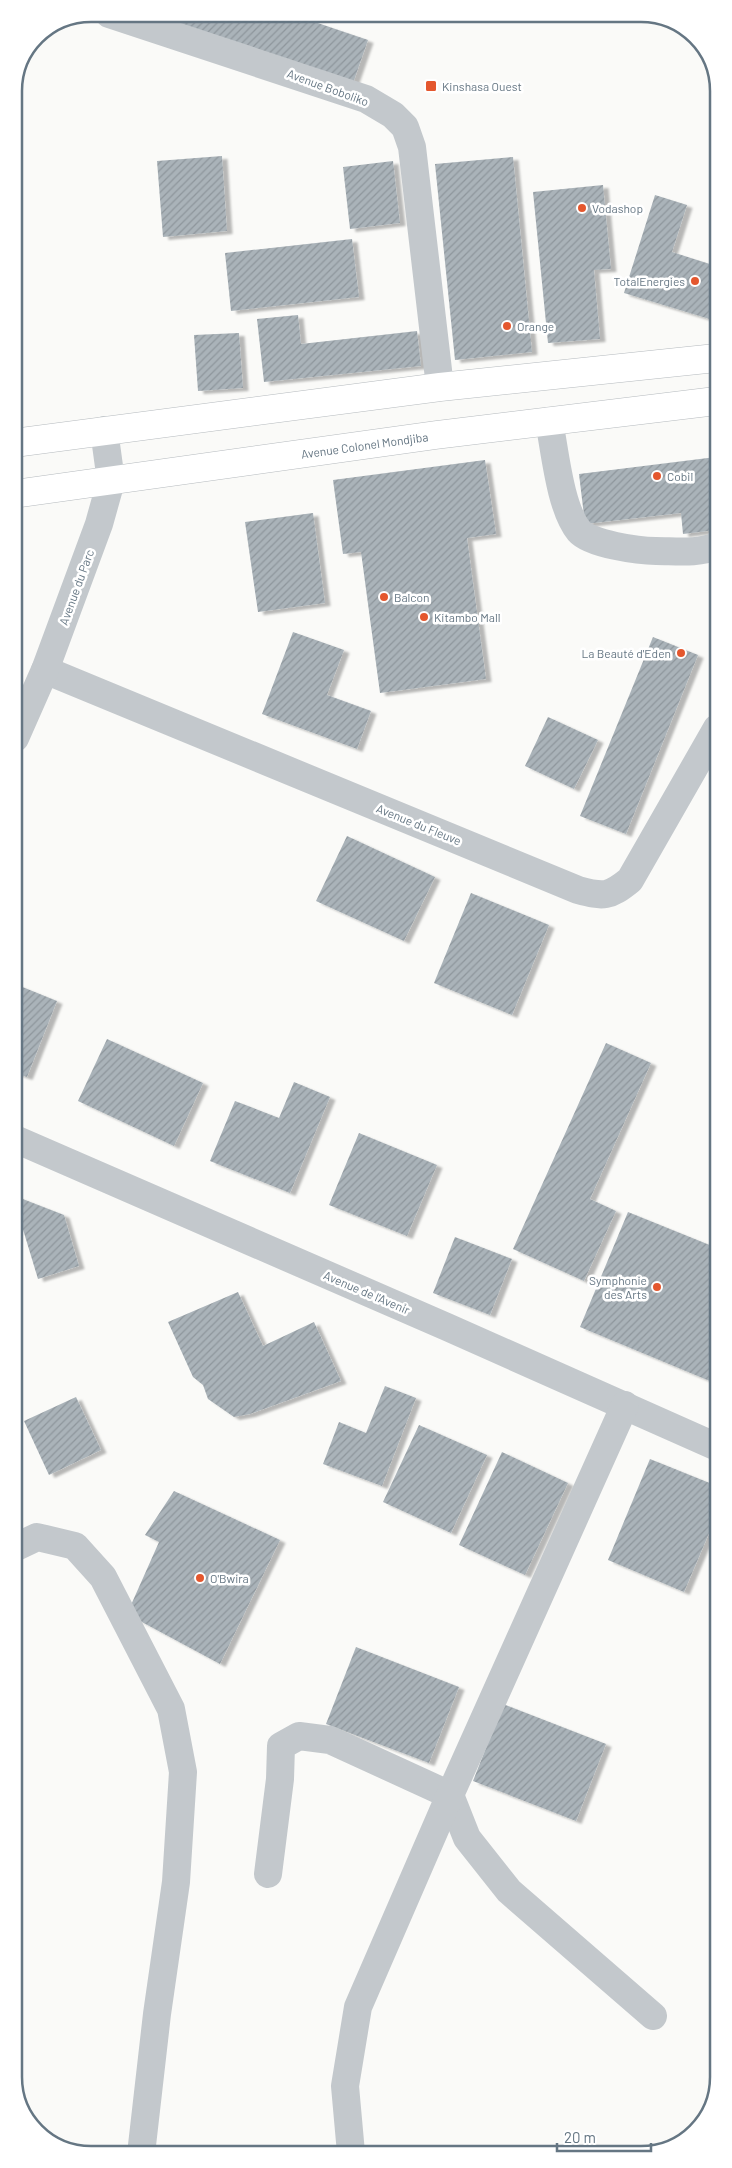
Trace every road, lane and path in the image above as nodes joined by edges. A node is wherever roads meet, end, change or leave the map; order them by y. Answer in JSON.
{"nodes":[{"id":1,"x":133,"y":22,"type":"edge"},
{"id":2,"x":710,"y":359,"type":"edge"},
{"id":3,"x":440,"y":387,"type":"junction"},
{"id":4,"x":710,"y":402,"type":"edge"},
{"id":5,"x":549,"y":421,"type":"junction"},
{"id":6,"x":104,"y":430,"type":"junction"},
{"id":7,"x":22,"y":442,"type":"edge"},
{"id":8,"x":111,"y":482,"type":"junction"},
{"id":9,"x":22,"y":493,"type":"edge"},
{"id":10,"x":710,"y":549,"type":"edge"},
{"id":11,"x":45,"y":670,"type":"junction"},
{"id":12,"x":22,"y":722,"type":"edge"},
{"id":13,"x":710,"y":739,"type":"edge"},
{"id":14,"x":22,"y":1142,"type":"edge"},
{"id":15,"x":625,"y":1406,"type":"junction"},
{"id":16,"x":710,"y":1443,"type":"edge"},
{"id":17,"x":22,"y":1544,"type":"edge"},
{"id":18,"x":450,"y":1795,"type":"junction"},
{"id":19,"x":268,"y":1874,"type":"dead end"},
{"id":20,"x":654,"y":2016,"type":"dead end"},
{"id":21,"x":142,"y":2145,"type":"edge"},
{"id":22,"x":350,"y":2145,"type":"edge"}],
"edges":[{"from":1,"to":3,"type":"street","name":"Avenue Boboliko"},
{"from":2,"to":3,"type":"main road"},
{"from":3,"to":6,"type":"main road"},
{"from":4,"to":5,"type":"main road","name":"Avenue Colonel Mondjiba"},
{"from":5,"to":8,"type":"main road","name":"Avenue Colonel Mondjiba"},
{"from":5,"to":10,"type":"street"},
{"from":6,"to":7,"type":"main road"},
{"from":6,"to":8,"type":"street","name":"Avenue du Parc"},
{"from":8,"to":9,"type":"main road","name":"Avenue Colonel Mondjiba"},
{"from":8,"to":11,"type":"street","name":"Avenue du Parc"},
{"from":11,"to":12,"type":"street","name":"Avenue du Parc"},
{"from":11,"to":13,"type":"street","name":"Avenue du Fleuve"},
{"from":14,"to":15,"type":"street","name":"Avenue de l'Avenir"},
{"from":15,"to":16,"type":"street","name":"Avenue de l'Avenir"},
{"from":15,"to":18,"type":"street"},
{"from":17,"to":21,"type":"street"},
{"from":18,"to":19,"type":"street"},
{"from":18,"to":20,"type":"street"},
{"from":18,"to":22,"type":"street"}]}
